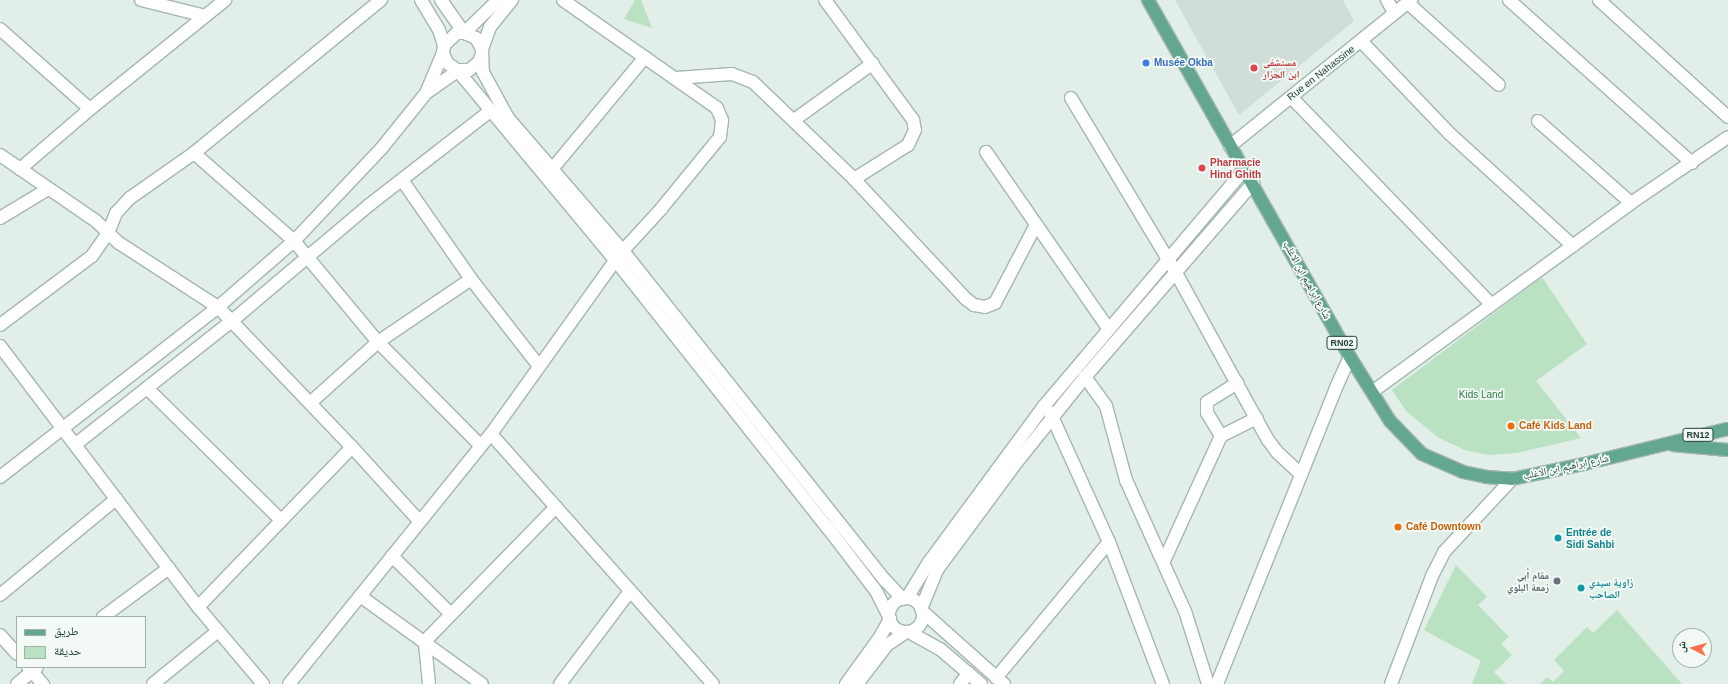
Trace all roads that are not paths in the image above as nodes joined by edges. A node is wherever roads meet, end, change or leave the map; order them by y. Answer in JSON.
{"nodes":[{"id":1,"x":141,"y":0,"type":"edge"},
{"id":2,"x":225,"y":0,"type":"edge"},
{"id":3,"x":381,"y":0,"type":"edge"},
{"id":4,"x":421,"y":0,"type":"edge"},
{"id":5,"x":442,"y":0,"type":"edge"},
{"id":6,"x":498,"y":0,"type":"edge"},
{"id":7,"x":512,"y":0,"type":"edge"},
{"id":8,"x":563,"y":0,"type":"edge"},
{"id":9,"x":825,"y":0,"type":"edge"},
{"id":10,"x":1148,"y":0,"type":"edge"},
{"id":11,"x":1387,"y":0,"type":"edge"},
{"id":12,"x":1508,"y":0,"type":"edge"},
{"id":13,"x":1599,"y":0,"type":"edge"},
{"id":14,"x":1409,"y":2,"type":"edge"},
{"id":15,"x":1394,"y":12,"type":"junction"},
{"id":16,"x":205,"y":16,"type":"junction"},
{"id":17,"x":0,"y":29,"type":"edge"},
{"id":18,"x":464,"y":32,"type":"junction"},
{"id":19,"x":1361,"y":41,"type":"junction"},
{"id":20,"x":444,"y":49,"type":"junction"},
{"id":21,"x":481,"y":53,"type":"junction"},
{"id":22,"x":645,"y":57,"type":"junction"},
{"id":23,"x":872,"y":63,"type":"junction"},
{"id":24,"x":458,"y":71,"type":"junction"},
{"id":25,"x":676,"y":78,"type":"junction"},
{"id":26,"x":1498,"y":85,"type":"dead end"},
{"id":27,"x":426,"y":93,"type":"junction"},
{"id":28,"x":1291,"y":97,"type":"junction"},
{"id":29,"x":1070,"y":98,"type":"dead end"},
{"id":30,"x":90,"y":109,"type":"junction"},
{"id":31,"x":490,"y":111,"type":"junction"},
{"id":32,"x":1728,"y":117,"type":"edge"},
{"id":33,"x":794,"y":120,"type":"junction"},
{"id":34,"x":1538,"y":121,"type":"dead end"},
{"id":35,"x":1728,"y":137,"type":"edge"},
{"id":36,"x":1230,"y":146,"type":"junction"},
{"id":37,"x":986,"y":152,"type":"dead end"},
{"id":38,"x":194,"y":153,"type":"junction"},
{"id":39,"x":0,"y":155,"type":"edge"},
{"id":40,"x":1692,"y":163,"type":"junction"},
{"id":41,"x":553,"y":168,"type":"junction"},
{"id":42,"x":20,"y":169,"type":"junction"},
{"id":43,"x":1245,"y":169,"type":"junction"},
{"id":44,"x":854,"y":179,"type":"junction"},
{"id":45,"x":402,"y":180,"type":"junction"},
{"id":46,"x":1254,"y":184,"type":"junction"},
{"id":47,"x":48,"y":189,"type":"junction"},
{"id":48,"x":1631,"y":203,"type":"junction"},
{"id":49,"x":0,"y":218,"type":"edge"},
{"id":50,"x":1036,"y":225,"type":"junction"},
{"id":51,"x":108,"y":233,"type":"junction"},
{"id":52,"x":294,"y":241,"type":"junction"},
{"id":53,"x":1573,"y":246,"type":"junction"},
{"id":54,"x":620,"y":256,"type":"junction"},
{"id":55,"x":1167,"y":258,"type":"junction"},
{"id":56,"x":308,"y":259,"type":"junction"},
{"id":57,"x":1175,"y":271,"type":"junction"},
{"id":58,"x":471,"y":280,"type":"junction"},
{"id":59,"x":1491,"y":304,"type":"junction"},
{"id":60,"x":218,"y":307,"type":"junction"},
{"id":61,"x":233,"y":320,"type":"junction"},
{"id":62,"x":0,"y":325,"type":"edge"},
{"id":63,"x":1108,"y":328,"type":"junction"},
{"id":64,"x":378,"y":342,"type":"junction"},
{"id":65,"x":0,"y":346,"type":"edge"},
{"id":66,"x":1350,"y":357,"type":"junction"},
{"id":67,"x":539,"y":366,"type":"junction"},
{"id":68,"x":1085,"y":377,"type":"junction"},
{"id":69,"x":1238,"y":383,"type":"junction"},
{"id":70,"x":147,"y":388,"type":"junction"},
{"id":71,"x":1372,"y":392,"type":"junction"},
{"id":72,"x":310,"y":404,"type":"junction"},
{"id":73,"x":1044,"y":406,"type":"junction"},
{"id":74,"x":1054,"y":417,"type":"junction"},
{"id":75,"x":1257,"y":418,"type":"junction"},
{"id":76,"x":64,"y":428,"type":"junction"},
{"id":77,"x":1728,"y":430,"type":"edge"},
{"id":78,"x":491,"y":434,"type":"junction"},
{"id":79,"x":1220,"y":436,"type":"junction"},
{"id":80,"x":76,"y":444,"type":"junction"},
{"id":81,"x":1670,"y":444,"type":"junction"},
{"id":82,"x":1728,"y":444,"type":"edge"},
{"id":83,"x":352,"y":446,"type":"junction"},
{"id":84,"x":481,"y":446,"type":"junction"},
{"id":85,"x":1728,"y":450,"type":"edge"},
{"id":86,"x":1300,"y":474,"type":"junction"},
{"id":87,"x":0,"y":477,"type":"edge"},
{"id":88,"x":1512,"y":479,"type":"junction"},
{"id":89,"x":116,"y":500,"type":"junction"},
{"id":90,"x":556,"y":507,"type":"junction"},
{"id":91,"x":281,"y":520,"type":"junction"},
{"id":92,"x":419,"y":521,"type":"junction"},
{"id":93,"x":1109,"y":542,"type":"junction"},
{"id":94,"x":392,"y":556,"type":"junction"},
{"id":95,"x":1164,"y":561,"type":"junction"},
{"id":96,"x":169,"y":568,"type":"junction"},
{"id":97,"x":630,"y":591,"type":"junction"},
{"id":98,"x":0,"y":595,"type":"edge"},
{"id":99,"x":360,"y":596,"type":"junction"},
{"id":100,"x":905,"y":599,"type":"junction"},
{"id":101,"x":198,"y":606,"type":"junction"},
{"id":102,"x":922,"y":610,"type":"junction"},
{"id":103,"x":450,"y":614,"type":"junction"},
{"id":104,"x":104,"y":616,"type":"edge"},
{"id":105,"x":890,"y":617,"type":"junction"},
{"id":106,"x":218,"y":631,"type":"junction"},
{"id":107,"x":907,"y":632,"type":"junction"},
{"id":108,"x":0,"y":635,"type":"edge"},
{"id":109,"x":425,"y":644,"type":"junction"},
{"id":110,"x":16,"y":653,"type":"edge"},
{"id":111,"x":32,"y":668,"type":"edge"},
{"id":112,"x":969,"y":673,"type":"junction"},
{"id":113,"x":706,"y":681,"type":"edge"},
{"id":114,"x":1000,"y":681,"type":"edge"},
{"id":115,"x":17,"y":684,"type":"edge"},
{"id":116,"x":43,"y":684,"type":"edge"},
{"id":117,"x":153,"y":684,"type":"edge"},
{"id":118,"x":264,"y":684,"type":"edge"},
{"id":119,"x":289,"y":684,"type":"edge"},
{"id":120,"x":429,"y":684,"type":"edge"},
{"id":121,"x":482,"y":684,"type":"edge"},
{"id":122,"x":560,"y":684,"type":"edge"},
{"id":123,"x":846,"y":684,"type":"edge"},
{"id":124,"x":857,"y":684,"type":"edge"},
{"id":125,"x":960,"y":684,"type":"edge"},
{"id":126,"x":981,"y":684,"type":"edge"},
{"id":127,"x":1163,"y":684,"type":"edge"},
{"id":128,"x":1208,"y":684,"type":"edge"},
{"id":129,"x":1217,"y":684,"type":"edge"},
{"id":130,"x":1391,"y":684,"type":"edge"}],
"edges":[{"from":1,"to":16,"type":"street"},
{"from":2,"to":16,"type":"street"},
{"from":3,"to":38,"type":"street"},
{"from":4,"to":20,"type":"street"},
{"from":5,"to":18,"type":"street"},
{"from":6,"to":18,"type":"street"},
{"from":7,"to":21,"type":"street"},
{"from":8,"to":22,"type":"street"},
{"from":9,"to":23,"type":"street"},
{"from":10,"to":36,"type":"main road","name":"شارع ابراهيم ابن الاغلب","number":"RN02"},
{"from":11,"to":15,"type":"street"},
{"from":12,"to":40,"type":"street"},
{"from":13,"to":32,"type":"street"},
{"from":14,"to":15,"type":"street","name":"Rue en Nahassine"},
{"from":14,"to":26,"type":"street"},
{"from":15,"to":19,"type":"street","name":"Rue en Nahassine"},
{"from":16,"to":30,"type":"street"},
{"from":17,"to":30,"type":"street"},
{"from":18,"to":20,"type":"street"},
{"from":18,"to":21,"type":"street"},
{"from":19,"to":28,"type":"street","name":"Rue en Nahassine"},
{"from":19,"to":53,"type":"street"},
{"from":20,"to":24,"type":"street"},
{"from":20,"to":27,"type":"street"},
{"from":21,"to":24,"type":"street"},
{"from":21,"to":41,"type":"street"},
{"from":22,"to":25,"type":"street"},
{"from":22,"to":41,"type":"street"},
{"from":23,"to":33,"type":"street"},
{"from":23,"to":44,"type":"street"},
{"from":24,"to":27,"type":"street"},
{"from":24,"to":31,"type":"street"},
{"from":25,"to":33,"type":"street"},
{"from":25,"to":54,"type":"street"},
{"from":27,"to":52,"type":"street"},
{"from":28,"to":36,"type":"street","name":"Rue en Nahassine"},
{"from":28,"to":59,"type":"street"},
{"from":29,"to":55,"type":"street"},
{"from":30,"to":42,"type":"street"},
{"from":31,"to":45,"type":"street"},
{"from":31,"to":54,"type":"street"},
{"from":33,"to":44,"type":"street"},
{"from":34,"to":48,"type":"street"},
{"from":35,"to":40,"type":"street"},
{"from":36,"to":43,"type":"main road","name":"شارع ابراهيم ابن الاغلب","number":"RN02"},
{"from":37,"to":50,"type":"street"},
{"from":38,"to":51,"type":"street"},
{"from":38,"to":52,"type":"street"},
{"from":39,"to":42,"type":"street"},
{"from":40,"to":48,"type":"street"},
{"from":41,"to":54,"type":"street"},
{"from":42,"to":47,"type":"street"},
{"from":43,"to":46,"type":"main road","name":"شارع ابراهيم ابن الاغلب","number":"RN02"},
{"from":43,"to":55,"type":"street"},
{"from":44,"to":50,"type":"street"},
{"from":45,"to":56,"type":"street"},
{"from":45,"to":58,"type":"street"},
{"from":46,"to":57,"type":"street"},
{"from":46,"to":66,"type":"main road","name":"شارع ابراهيم ابن الاغلب","number":"RN02"},
{"from":47,"to":49,"type":"street"},
{"from":47,"to":51,"type":"street"},
{"from":48,"to":53,"type":"street"},
{"from":50,"to":63,"type":"street"},
{"from":51,"to":60,"type":"street"},
{"from":51,"to":62,"type":"street"},
{"from":52,"to":56,"type":"street"},
{"from":52,"to":60,"type":"street"},
{"from":53,"to":59,"type":"street"},
{"from":54,"to":67,"type":"street"},
{"from":54,"to":100,"type":"street"},
{"from":54,"to":105,"type":"street"},
{"from":55,"to":57,"type":"street"},
{"from":55,"to":63,"type":"street"},
{"from":56,"to":61,"type":"street"},
{"from":56,"to":64,"type":"street"},
{"from":57,"to":68,"type":"street"},
{"from":57,"to":69,"type":"street"},
{"from":58,"to":64,"type":"street"},
{"from":58,"to":67,"type":"street"},
{"from":59,"to":71,"type":"street"},
{"from":60,"to":61,"type":"street"},
{"from":60,"to":76,"type":"street"},
{"from":61,"to":70,"type":"street"},
{"from":61,"to":72,"type":"street"},
{"from":63,"to":73,"type":"street"},
{"from":64,"to":72,"type":"street"},
{"from":64,"to":84,"type":"street"},
{"from":65,"to":76,"type":"street"},
{"from":66,"to":71,"type":"main road","name":"شارع ابراهيم ابن الاغلب","number":"RN02"},
{"from":66,"to":86,"type":"street"},
{"from":67,"to":78,"type":"street"},
{"from":68,"to":74,"type":"street"},
{"from":68,"to":95,"type":"street"},
{"from":69,"to":75,"type":"street"},
{"from":69,"to":79,"type":"street"},
{"from":70,"to":80,"type":"street"},
{"from":70,"to":91,"type":"street"},
{"from":71,"to":88,"type":"main road","name":"شارع ابراهيم ابن الاغلب","number":"RN02"},
{"from":72,"to":83,"type":"street"},
{"from":73,"to":74,"type":"street"},
{"from":73,"to":100,"type":"street"},
{"from":74,"to":93,"type":"street"},
{"from":74,"to":102,"type":"street"},
{"from":75,"to":79,"type":"street"},
{"from":75,"to":86,"type":"street"},
{"from":76,"to":80,"type":"street"},
{"from":76,"to":87,"type":"street"},
{"from":77,"to":81,"type":"main road","name":"شارع ابراهيم ابن الاغلب","number":"RN12"},
{"from":77,"to":82,"type":"main road"},
{"from":78,"to":84,"type":"street"},
{"from":78,"to":90,"type":"street"},
{"from":79,"to":95,"type":"street"},
{"from":80,"to":89,"type":"street"},
{"from":81,"to":85,"type":"main road","name":"شارع ابراهيم ابن الاغلب","number":"RN12"},
{"from":81,"to":88,"type":"main road","name":"شارع ابراهيم ابن الاغلب","number":"RN02"},
{"from":83,"to":91,"type":"street"},
{"from":83,"to":92,"type":"street"},
{"from":84,"to":92,"type":"street"},
{"from":86,"to":129,"type":"street"},
{"from":88,"to":130,"type":"street"},
{"from":89,"to":96,"type":"street"},
{"from":89,"to":98,"type":"street"},
{"from":90,"to":97,"type":"street"},
{"from":90,"to":103,"type":"street"},
{"from":91,"to":101,"type":"street"},
{"from":92,"to":94,"type":"street"},
{"from":93,"to":114,"type":"street"},
{"from":93,"to":127,"type":"street"},
{"from":94,"to":99,"type":"street"},
{"from":94,"to":103,"type":"street"},
{"from":95,"to":128,"type":"street"},
{"from":96,"to":101,"type":"street"},
{"from":96,"to":104,"type":"street"},
{"from":97,"to":113,"type":"street"},
{"from":97,"to":122,"type":"street"},
{"from":99,"to":109,"type":"street"},
{"from":99,"to":119,"type":"street"},
{"from":100,"to":102,"type":"street"},
{"from":100,"to":105,"type":"street"},
{"from":101,"to":106,"type":"street"},
{"from":102,"to":107,"type":"street"},
{"from":102,"to":114,"type":"street"},
{"from":103,"to":109,"type":"street"},
{"from":105,"to":107,"type":"street"},
{"from":105,"to":123,"type":"street"},
{"from":106,"to":117,"type":"street"},
{"from":106,"to":118,"type":"street"},
{"from":107,"to":112,"type":"street"},
{"from":107,"to":124,"type":"street"},
{"from":108,"to":110,"type":"street"},
{"from":109,"to":120,"type":"street"},
{"from":109,"to":121,"type":"street"},
{"from":111,"to":115,"type":"street"},
{"from":111,"to":116,"type":"street"},
{"from":112,"to":125,"type":"street"},
{"from":112,"to":126,"type":"street"}]}
